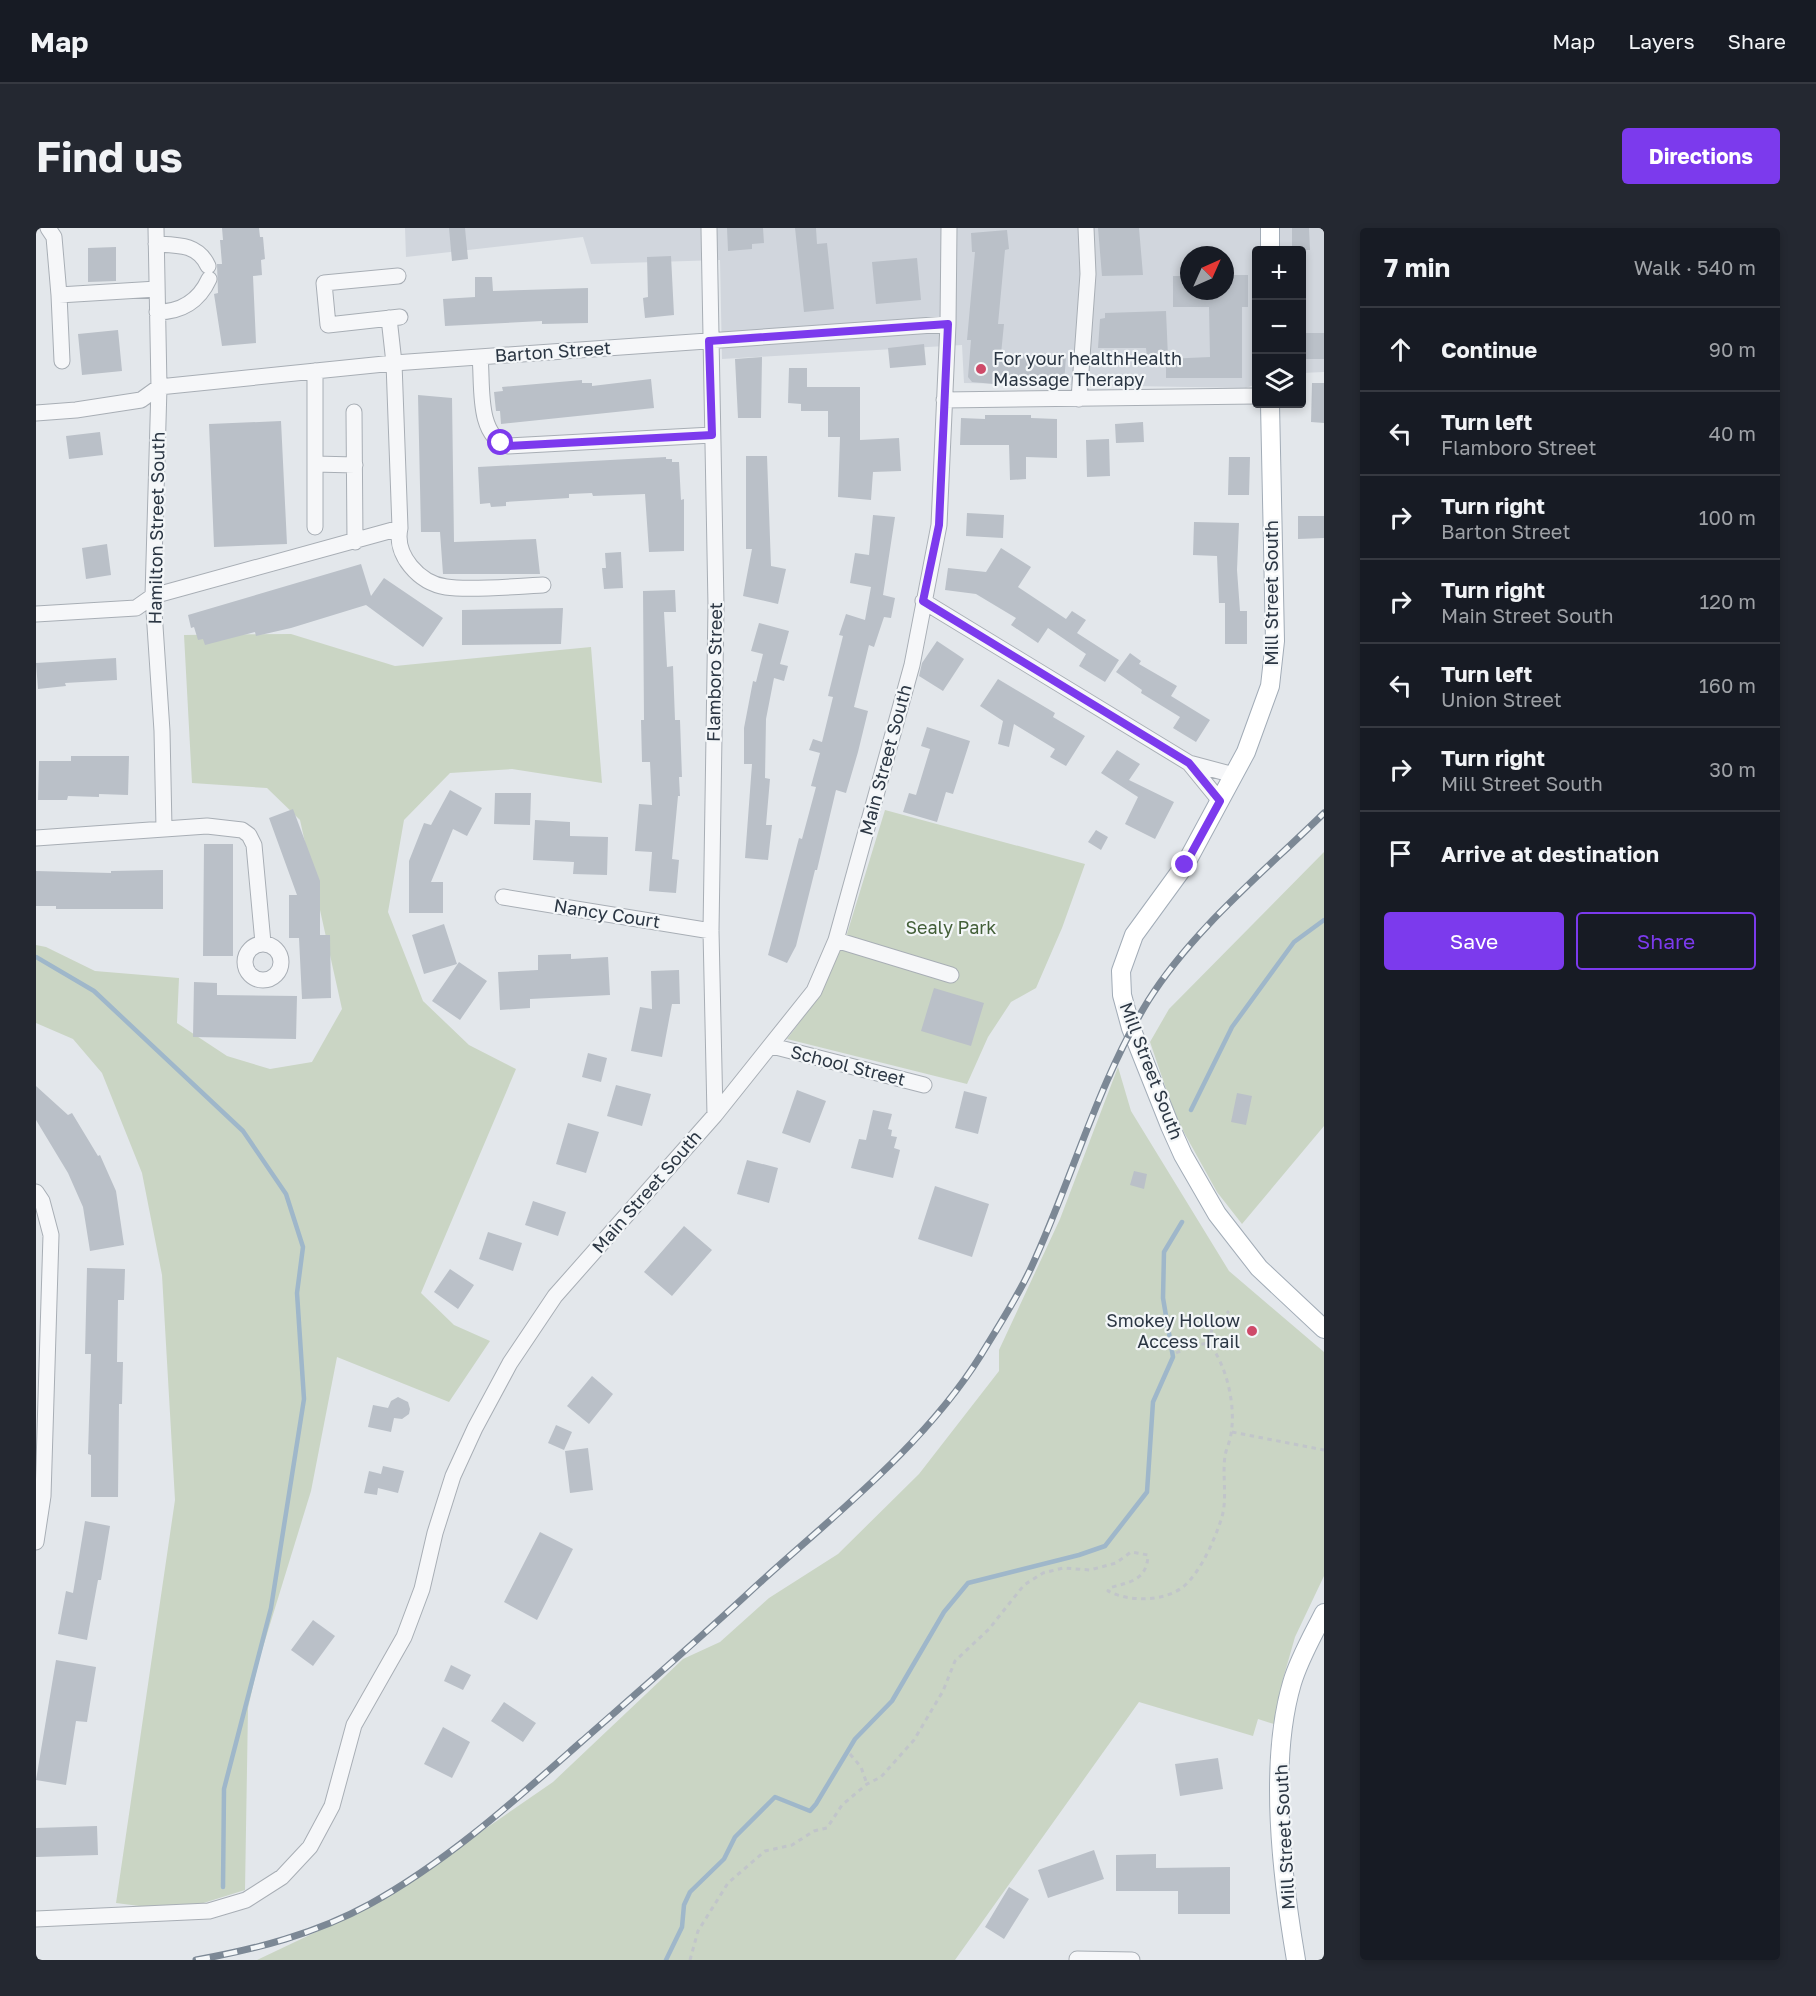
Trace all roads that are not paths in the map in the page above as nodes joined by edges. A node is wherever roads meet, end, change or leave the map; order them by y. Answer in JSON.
{"nodes":[{"id":1,"x":48,"y":228,"type":"edge"},
{"id":2,"x":156,"y":228,"type":"edge"},
{"id":3,"x":709,"y":228,"type":"edge"},
{"id":4,"x":949,"y":228,"type":"edge"},
{"id":5,"x":1086,"y":228,"type":"edge"},
{"id":6,"x":1270,"y":228,"type":"edge"},
{"id":7,"x":156,"y":244,"type":"junction"},
{"id":8,"x":1270,"y":246,"type":"edge"},
{"id":9,"x":398,"y":276,"type":"dead end"},
{"id":10,"x":157,"y":289,"type":"junction"},
{"id":11,"x":58,"y":295,"type":"junction"},
{"id":12,"x":158,"y":312,"type":"junction"},
{"id":13,"x":948,"y":324,"type":"junction"},
{"id":14,"x":709,"y":341,"type":"junction"},
{"id":15,"x":480,"y":357,"type":"junction"},
{"id":16,"x":62,"y":362,"type":"dead end"},
{"id":17,"x":394,"y":363,"type":"junction"},
{"id":18,"x":315,"y":371,"type":"junction"},
{"id":19,"x":159,"y":387,"type":"junction"},
{"id":20,"x":1252,"y":396,"type":"edge"},
{"id":21,"x":1079,"y":399,"type":"junction"},
{"id":22,"x":944,"y":400,"type":"junction"},
{"id":23,"x":1270,"y":408,"type":"edge"},
{"id":24,"x":354,"y":412,"type":"dead end"},
{"id":25,"x":36,"y":413,"type":"edge"},
{"id":26,"x":712,"y":435,"type":"junction"},
{"id":27,"x":315,"y":464,"type":"junction"},
{"id":28,"x":355,"y":465,"type":"junction"},
{"id":29,"x":315,"y":527,"type":"dead end"},
{"id":30,"x":400,"y":528,"type":"junction"},
{"id":31,"x":355,"y":542,"type":"junction"},
{"id":32,"x":543,"y":585,"type":"dead end"},
{"id":33,"x":153,"y":596,"type":"junction"},
{"id":34,"x":923,"y":601,"type":"junction"},
{"id":35,"x":36,"y":614,"type":"edge"},
{"id":36,"x":1189,"y":763,"type":"junction"},
{"id":37,"x":1234,"y":775,"type":"junction"},
{"id":38,"x":1220,"y":801,"type":"junction"},
{"id":39,"x":164,"y":828,"type":"junction"},
{"id":40,"x":36,"y":837,"type":"edge"},
{"id":41,"x":503,"y":897,"type":"dead end"},
{"id":42,"x":711,"y":931,"type":"junction"},
{"id":43,"x":836,"y":940,"type":"junction"},
{"id":44,"x":263,"y":943,"type":"dead end"},
{"id":45,"x":951,"y":975,"type":"dead end"},
{"id":46,"x":772,"y":1046,"type":"junction"},
{"id":47,"x":924,"y":1085,"type":"dead end"},
{"id":48,"x":715,"y":1115,"type":"junction"},
{"id":49,"x":36,"y":1192,"type":"edge"},
{"id":50,"x":1324,"y":1329,"type":"edge"},
{"id":51,"x":40,"y":1395,"type":"edge"},
{"id":52,"x":36,"y":1542,"type":"edge"},
{"id":53,"x":1324,"y":1613,"type":"edge"},
{"id":54,"x":36,"y":1919,"type":"edge"},
{"id":55,"x":1077,"y":1959,"type":"edge"},
{"id":56,"x":1132,"y":1960,"type":"edge"},
{"id":57,"x":1296,"y":1960,"type":"edge"}],
"edges":[{"from":1,"to":11,"type":"street"},
{"from":2,"to":7,"type":"street","name":"Hamilton Street South"},
{"from":3,"to":14,"type":"street","name":"Flamboro Street"},
{"from":4,"to":13,"type":"street","name":"Main Street South"},
{"from":5,"to":21,"type":"street"},
{"from":6,"to":8,"type":"main road"},
{"from":7,"to":10,"type":"street","name":"Hamilton Street South"},
{"from":7,"to":12,"type":"street"},
{"from":9,"to":17,"type":"street"},
{"from":10,"to":11,"type":"street"},
{"from":10,"to":12,"type":"street","name":"Hamilton Street South"},
{"from":11,"to":16,"type":"street"},
{"from":12,"to":19,"type":"street","name":"Hamilton Street South"},
{"from":13,"to":14,"type":"street","name":"Barton Street"},
{"from":13,"to":22,"type":"street","name":"Main Street South"},
{"from":14,"to":15,"type":"street","name":"Barton Street"},
{"from":14,"to":26,"type":"street","name":"Flamboro Street"},
{"from":15,"to":17,"type":"street","name":"Barton Street"},
{"from":15,"to":26,"type":"street"},
{"from":17,"to":18,"type":"street","name":"Barton Street"},
{"from":17,"to":30,"type":"street"},
{"from":18,"to":19,"type":"street","name":"Barton Street"},
{"from":18,"to":27,"type":"street"},
{"from":19,"to":25,"type":"street"},
{"from":19,"to":33,"type":"street","name":"Hamilton Street South"},
{"from":20,"to":21,"type":"street"},
{"from":21,"to":22,"type":"street"},
{"from":22,"to":34,"type":"street","name":"Main Street South"},
{"from":23,"to":37,"type":"main road","name":"Mill Street South"},
{"from":24,"to":28,"type":"street"},
{"from":26,"to":42,"type":"street","name":"Flamboro Street"},
{"from":27,"to":28,"type":"street"},
{"from":27,"to":29,"type":"street"},
{"from":28,"to":31,"type":"street"},
{"from":30,"to":31,"type":"street"},
{"from":30,"to":32,"type":"street"},
{"from":31,"to":33,"type":"street"},
{"from":33,"to":35,"type":"street"},
{"from":33,"to":39,"type":"street","name":"Hamilton Street South"},
{"from":34,"to":36,"type":"street"},
{"from":34,"to":43,"type":"street","name":"Main Street South"},
{"from":36,"to":37,"type":"street"},
{"from":36,"to":38,"type":"street"},
{"from":37,"to":38,"type":"main road","name":"Mill Street South"},
{"from":38,"to":50,"type":"main road","name":"Mill Street South"},
{"from":39,"to":40,"type":"street"},
{"from":39,"to":44,"type":"street"},
{"from":41,"to":42,"type":"street","name":"Nancy Court"},
{"from":42,"to":48,"type":"street","name":"Flamboro Street"},
{"from":43,"to":45,"type":"street"},
{"from":43,"to":46,"type":"street","name":"Main Street South"},
{"from":46,"to":47,"type":"street","name":"School Street"},
{"from":46,"to":48,"type":"street","name":"Main Street South"},
{"from":48,"to":54,"type":"street","name":"Main Street South"},
{"from":49,"to":51,"type":"street"},
{"from":51,"to":52,"type":"street"},
{"from":53,"to":57,"type":"main road","name":"Mill Street South"},
{"from":55,"to":56,"type":"street"}]}
